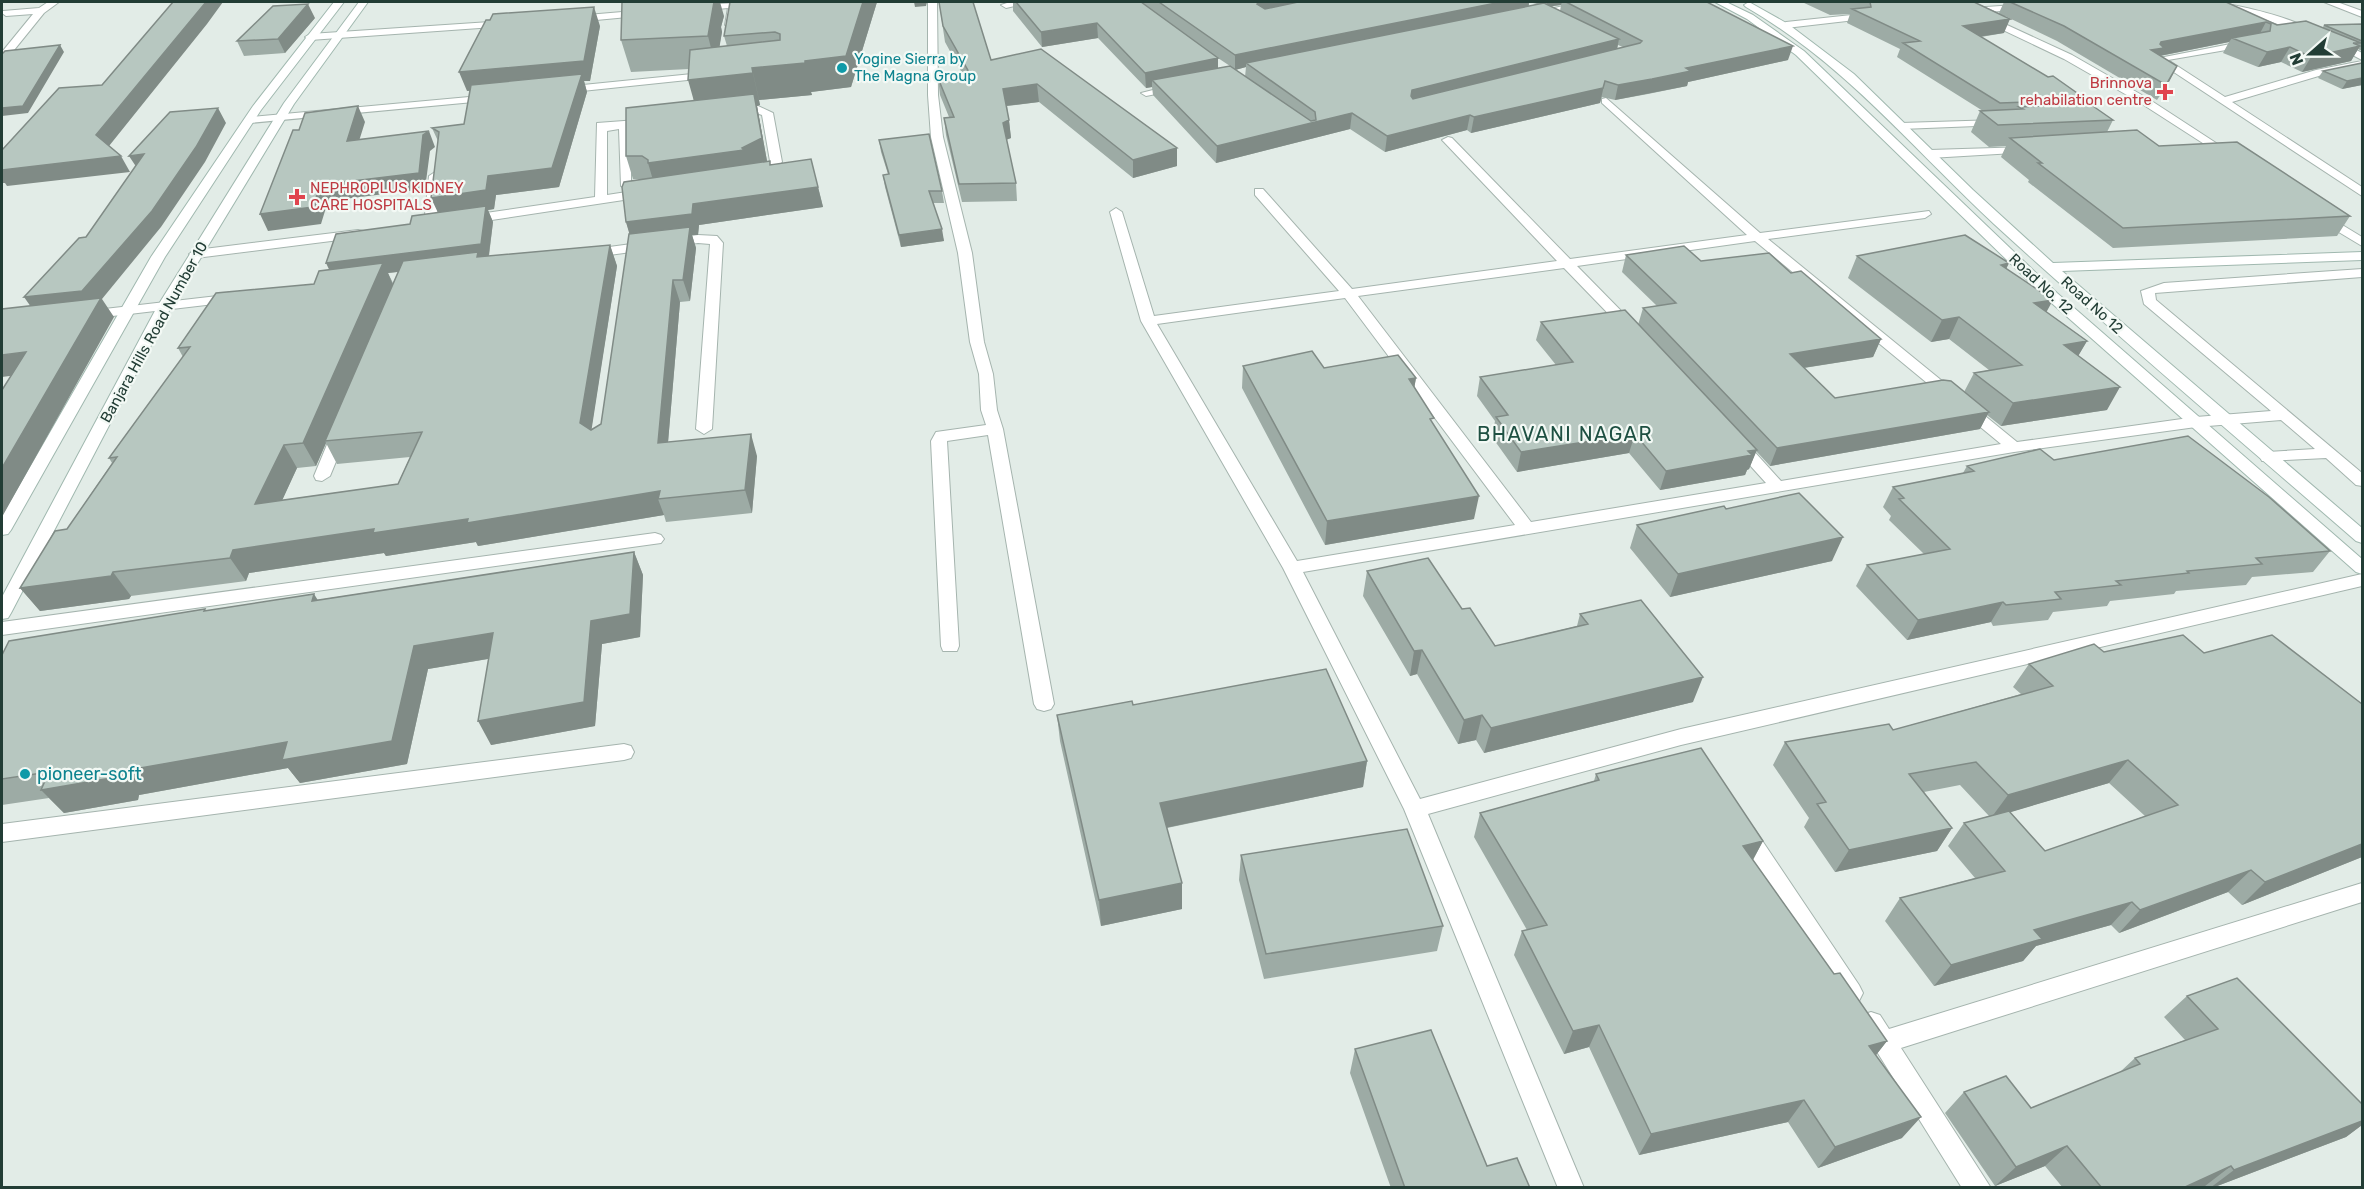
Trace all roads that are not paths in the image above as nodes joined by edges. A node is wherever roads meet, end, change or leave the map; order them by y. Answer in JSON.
{"nodes":[{"id":1,"x":54,"y":2,"type":"edge"},
{"id":2,"x":339,"y":2,"type":"edge"},
{"id":3,"x":363,"y":2,"type":"edge"},
{"id":4,"x":932,"y":2,"type":"edge"},
{"id":5,"x":1027,"y":2,"type":"edge"},
{"id":6,"x":1523,"y":2,"type":"edge"},
{"id":7,"x":1593,"y":2,"type":"edge"},
{"id":8,"x":1719,"y":2,"type":"edge"},
{"id":9,"x":1742,"y":2,"type":"edge"},
{"id":10,"x":1949,"y":2,"type":"edge"},
{"id":11,"x":2057,"y":2,"type":"edge"},
{"id":12,"x":2203,"y":2,"type":"edge"},
{"id":13,"x":2329,"y":2,"type":"edge"},
{"id":14,"x":731,"y":3,"type":"edge"},
{"id":15,"x":1006,"y":5,"type":"dead end"},
{"id":16,"x":688,"y":9,"type":"edge"},
{"id":17,"x":41,"y":11,"type":"junction"},
{"id":18,"x":1970,"y":11,"type":"junction"},
{"id":19,"x":1544,"y":12,"type":"junction"},
{"id":20,"x":6,"y":13,"type":"dead end"},
{"id":21,"x":654,"y":13,"type":"edge"},
{"id":22,"x":2362,"y":14,"type":"edge"},
{"id":23,"x":1521,"y":16,"type":"edge"},
{"id":24,"x":1861,"y":17,"type":"edge"},
{"id":25,"x":560,"y":20,"type":"edge"},
{"id":26,"x":1563,"y":22,"type":"edge"},
{"id":27,"x":513,"y":23,"type":"edge"},
{"id":28,"x":1786,"y":25,"type":"junction"},
{"id":29,"x":338,"y":35,"type":"junction"},
{"id":30,"x":310,"y":37,"type":"junction"},
{"id":31,"x":728,"y":39,"type":"edge"},
{"id":32,"x":2257,"y":42,"type":"edge"},
{"id":33,"x":2362,"y":57,"type":"edge"},
{"id":34,"x":2,"y":58,"type":"edge"},
{"id":35,"x":2362,"y":64,"type":"edge"},
{"id":36,"x":723,"y":73,"type":"edge"},
{"id":37,"x":1189,"y":85,"type":"edge"},
{"id":38,"x":552,"y":91,"type":"edge"},
{"id":39,"x":1146,"y":93,"type":"dead end"},
{"id":40,"x":505,"y":96,"type":"edge"},
{"id":41,"x":1606,"y":101,"type":"edge"},
{"id":42,"x":2225,"y":101,"type":"junction"},
{"id":43,"x":725,"y":113,"type":"edge"},
{"id":44,"x":280,"y":117,"type":"junction"},
{"id":45,"x":250,"y":120,"type":"junction"},
{"id":46,"x":658,"y":121,"type":"edge"},
{"id":47,"x":2014,"y":122,"type":"edge"},
{"id":48,"x":625,"y":125,"type":"junction"},
{"id":49,"x":1901,"y":126,"type":"junction"},
{"id":50,"x":1448,"y":140,"type":"dead end"},
{"id":51,"x":2037,"y":150,"type":"edge"},
{"id":52,"x":1930,"y":154,"type":"junction"},
{"id":53,"x":437,"y":162,"type":"edge"},
{"id":54,"x":2243,"y":165,"type":"edge"},
{"id":55,"x":781,"y":175,"type":"edge"},
{"id":56,"x":1259,"y":192,"type":"dead end"},
{"id":57,"x":2362,"y":192,"type":"edge"},
{"id":58,"x":602,"y":200,"type":"junction"},
{"id":59,"x":2313,"y":210,"type":"edge"},
{"id":60,"x":1116,"y":212,"type":"dead end"},
{"id":61,"x":1925,"y":214,"type":"dead end"},
{"id":62,"x":371,"y":232,"type":"edge"},
{"id":63,"x":1755,"y":235,"type":"junction"},
{"id":64,"x":2362,"y":242,"type":"edge"},
{"id":65,"x":196,"y":254,"type":"junction"},
{"id":66,"x":570,"y":256,"type":"edge"},
{"id":67,"x":2362,"y":256,"type":"edge"},
{"id":68,"x":1568,"y":262,"type":"junction"},
{"id":69,"x":2051,"y":267,"type":"junction"},
{"id":70,"x":2362,"y":273,"type":"edge"},
{"id":71,"x":1348,"y":294,"type":"junction"},
{"id":72,"x":247,"y":296,"type":"edge"},
{"id":73,"x":164,"y":307,"type":"junction"},
{"id":74,"x":129,"y":311,"type":"junction"},
{"id":75,"x":74,"y":316,"type":"edge"},
{"id":76,"x":1148,"y":321,"type":"junction"},
{"id":77,"x":1640,"y":339,"type":"edge"},
{"id":78,"x":2285,"y":415,"type":"junction"},
{"id":79,"x":2224,"y":419,"type":"junction"},
{"id":80,"x":345,"y":420,"type":"edge"},
{"id":81,"x":2196,"y":422,"type":"junction"},
{"id":82,"x":704,"y":429,"type":"dead end"},
{"id":83,"x":995,"y":429,"type":"junction"},
{"id":84,"x":1729,"y":434,"type":"edge"},
{"id":85,"x":2014,"y":447,"type":"junction"},
{"id":86,"x":2330,"y":453,"type":"junction"},
{"id":87,"x":2268,"y":457,"type":"junction"},
{"id":88,"x":322,"y":476,"type":"dead end"},
{"id":89,"x":2362,"y":481,"type":"edge"},
{"id":90,"x":1778,"y":486,"type":"junction"},
{"id":91,"x":1525,"y":527,"type":"junction"},
{"id":92,"x":2,"y":530,"type":"edge"},
{"id":93,"x":2362,"y":537,"type":"edge"},
{"id":94,"x":655,"y":539,"type":"dead end"},
{"id":95,"x":1292,"y":568,"type":"junction"},
{"id":96,"x":2362,"y":568,"type":"edge"},
{"id":97,"x":2362,"y":580,"type":"edge"},
{"id":98,"x":2,"y":614,"type":"edge"},
{"id":99,"x":2,"y":629,"type":"edge"},
{"id":100,"x":950,"y":646,"type":"dead end"},
{"id":101,"x":1044,"y":704,"type":"dead end"},
{"id":102,"x":1681,"y":737,"type":"junction"},
{"id":103,"x":624,"y":752,"type":"dead end"},
{"id":104,"x":1694,"y":757,"type":"edge"},
{"id":105,"x":1415,"y":809,"type":"junction"},
{"id":106,"x":1733,"y":816,"type":"edge"},
{"id":107,"x":2,"y":833,"type":"edge"},
{"id":108,"x":2362,"y":893,"type":"edge"},
{"id":109,"x":1883,"y":1042,"type":"junction"},
{"id":110,"x":1571,"y":1188,"type":"edge"},
{"id":111,"x":1978,"y":1188,"type":"edge"}],
"edges":[{"from":1,"to":17,"type":"street"},
{"from":2,"to":30,"type":"street","name":"Banjara Hills Road Number 10"},
{"from":3,"to":29,"type":"street","name":"Banjara Hills Road Number 10"},
{"from":4,"to":83,"type":"street"},
{"from":5,"to":15,"type":"street"},
{"from":6,"to":19,"type":"street"},
{"from":7,"to":19,"type":"street"},
{"from":8,"to":81,"type":"street","name":"Road No. 12"},
{"from":9,"to":28,"type":"street","name":"Road No 12"},
{"from":10,"to":18,"type":"street"},
{"from":11,"to":18,"type":"street"},
{"from":12,"to":33,"type":"street"},
{"from":13,"to":22,"type":"street"},
{"from":14,"to":16,"type":"street"},
{"from":14,"to":31,"type":"street"},
{"from":17,"to":20,"type":"street"},
{"from":17,"to":34,"type":"street"},
{"from":18,"to":54,"type":"street"},
{"from":19,"to":23,"type":"street"},
{"from":19,"to":26,"type":"street"},
{"from":21,"to":25,"type":"street"},
{"from":24,"to":28,"type":"street"},
{"from":27,"to":29,"type":"street"},
{"from":28,"to":49,"type":"street","name":"Road No 12"},
{"from":29,"to":30,"type":"street"},
{"from":29,"to":44,"type":"street","name":"Banjara Hills Road Number 10"},
{"from":30,"to":45,"type":"street","name":"Banjara Hills Road Number 10"},
{"from":32,"to":42,"type":"street"},
{"from":35,"to":42,"type":"street"},
{"from":36,"to":38,"type":"street"},
{"from":37,"to":39,"type":"street"},
{"from":40,"to":44,"type":"street"},
{"from":41,"to":63,"type":"street"},
{"from":42,"to":57,"type":"street"},
{"from":43,"to":55,"type":"street"},
{"from":44,"to":45,"type":"street"},
{"from":44,"to":65,"type":"street","name":"Banjara Hills Road Number 10"},
{"from":45,"to":74,"type":"street","name":"Banjara Hills Road Number 10"},
{"from":46,"to":48,"type":"street"},
{"from":47,"to":49,"type":"street"},
{"from":48,"to":58,"type":"street"},
{"from":48,"to":58,"type":"street"},
{"from":49,"to":52,"type":"street","name":"Road No 12"},
{"from":50,"to":68,"type":"street"},
{"from":51,"to":52,"type":"street"},
{"from":52,"to":69,"type":"street","name":"Road No 12"},
{"from":53,"to":58,"type":"street"},
{"from":56,"to":71,"type":"street"},
{"from":59,"to":64,"type":"street"},
{"from":60,"to":76,"type":"street"},
{"from":61,"to":63,"type":"street"},
{"from":62,"to":65,"type":"street"},
{"from":63,"to":68,"type":"street"},
{"from":63,"to":85,"type":"street"},
{"from":65,"to":73,"type":"street","name":"Banjara Hills Road Number 10"},
{"from":66,"to":82,"type":"street"},
{"from":67,"to":69,"type":"street"},
{"from":68,"to":71,"type":"street"},
{"from":68,"to":77,"type":"street"},
{"from":69,"to":79,"type":"street","name":"Road No 12"},
{"from":70,"to":78,"type":"street"},
{"from":71,"to":76,"type":"street"},
{"from":71,"to":91,"type":"street"},
{"from":72,"to":73,"type":"street"},
{"from":73,"to":74,"type":"street"},
{"from":73,"to":98,"type":"street","name":"Banjara Hills Road Number 10"},
{"from":74,"to":75,"type":"street"},
{"from":74,"to":92,"type":"street","name":"Banjara Hills Road Number 10"},
{"from":76,"to":95,"type":"street"},
{"from":78,"to":79,"type":"street"},
{"from":78,"to":86,"type":"street"},
{"from":79,"to":81,"type":"street"},
{"from":79,"to":87,"type":"street","name":"Road No 12"},
{"from":80,"to":88,"type":"street"},
{"from":81,"to":85,"type":"street"},
{"from":81,"to":96,"type":"street","name":"Road No. 12"},
{"from":83,"to":100,"type":"street"},
{"from":83,"to":101,"type":"street"},
{"from":84,"to":90,"type":"street"},
{"from":85,"to":90,"type":"street"},
{"from":86,"to":87,"type":"street"},
{"from":86,"to":89,"type":"street"},
{"from":87,"to":93,"type":"street","name":"Road No 12"},
{"from":90,"to":91,"type":"street"},
{"from":91,"to":95,"type":"street"},
{"from":94,"to":99,"type":"street"},
{"from":95,"to":105,"type":"street"},
{"from":97,"to":102,"type":"street"},
{"from":102,"to":104,"type":"street"},
{"from":102,"to":105,"type":"street"},
{"from":103,"to":107,"type":"street"},
{"from":105,"to":110,"type":"street"},
{"from":106,"to":109,"type":"street"},
{"from":108,"to":109,"type":"street"},
{"from":109,"to":111,"type":"street"}]}
